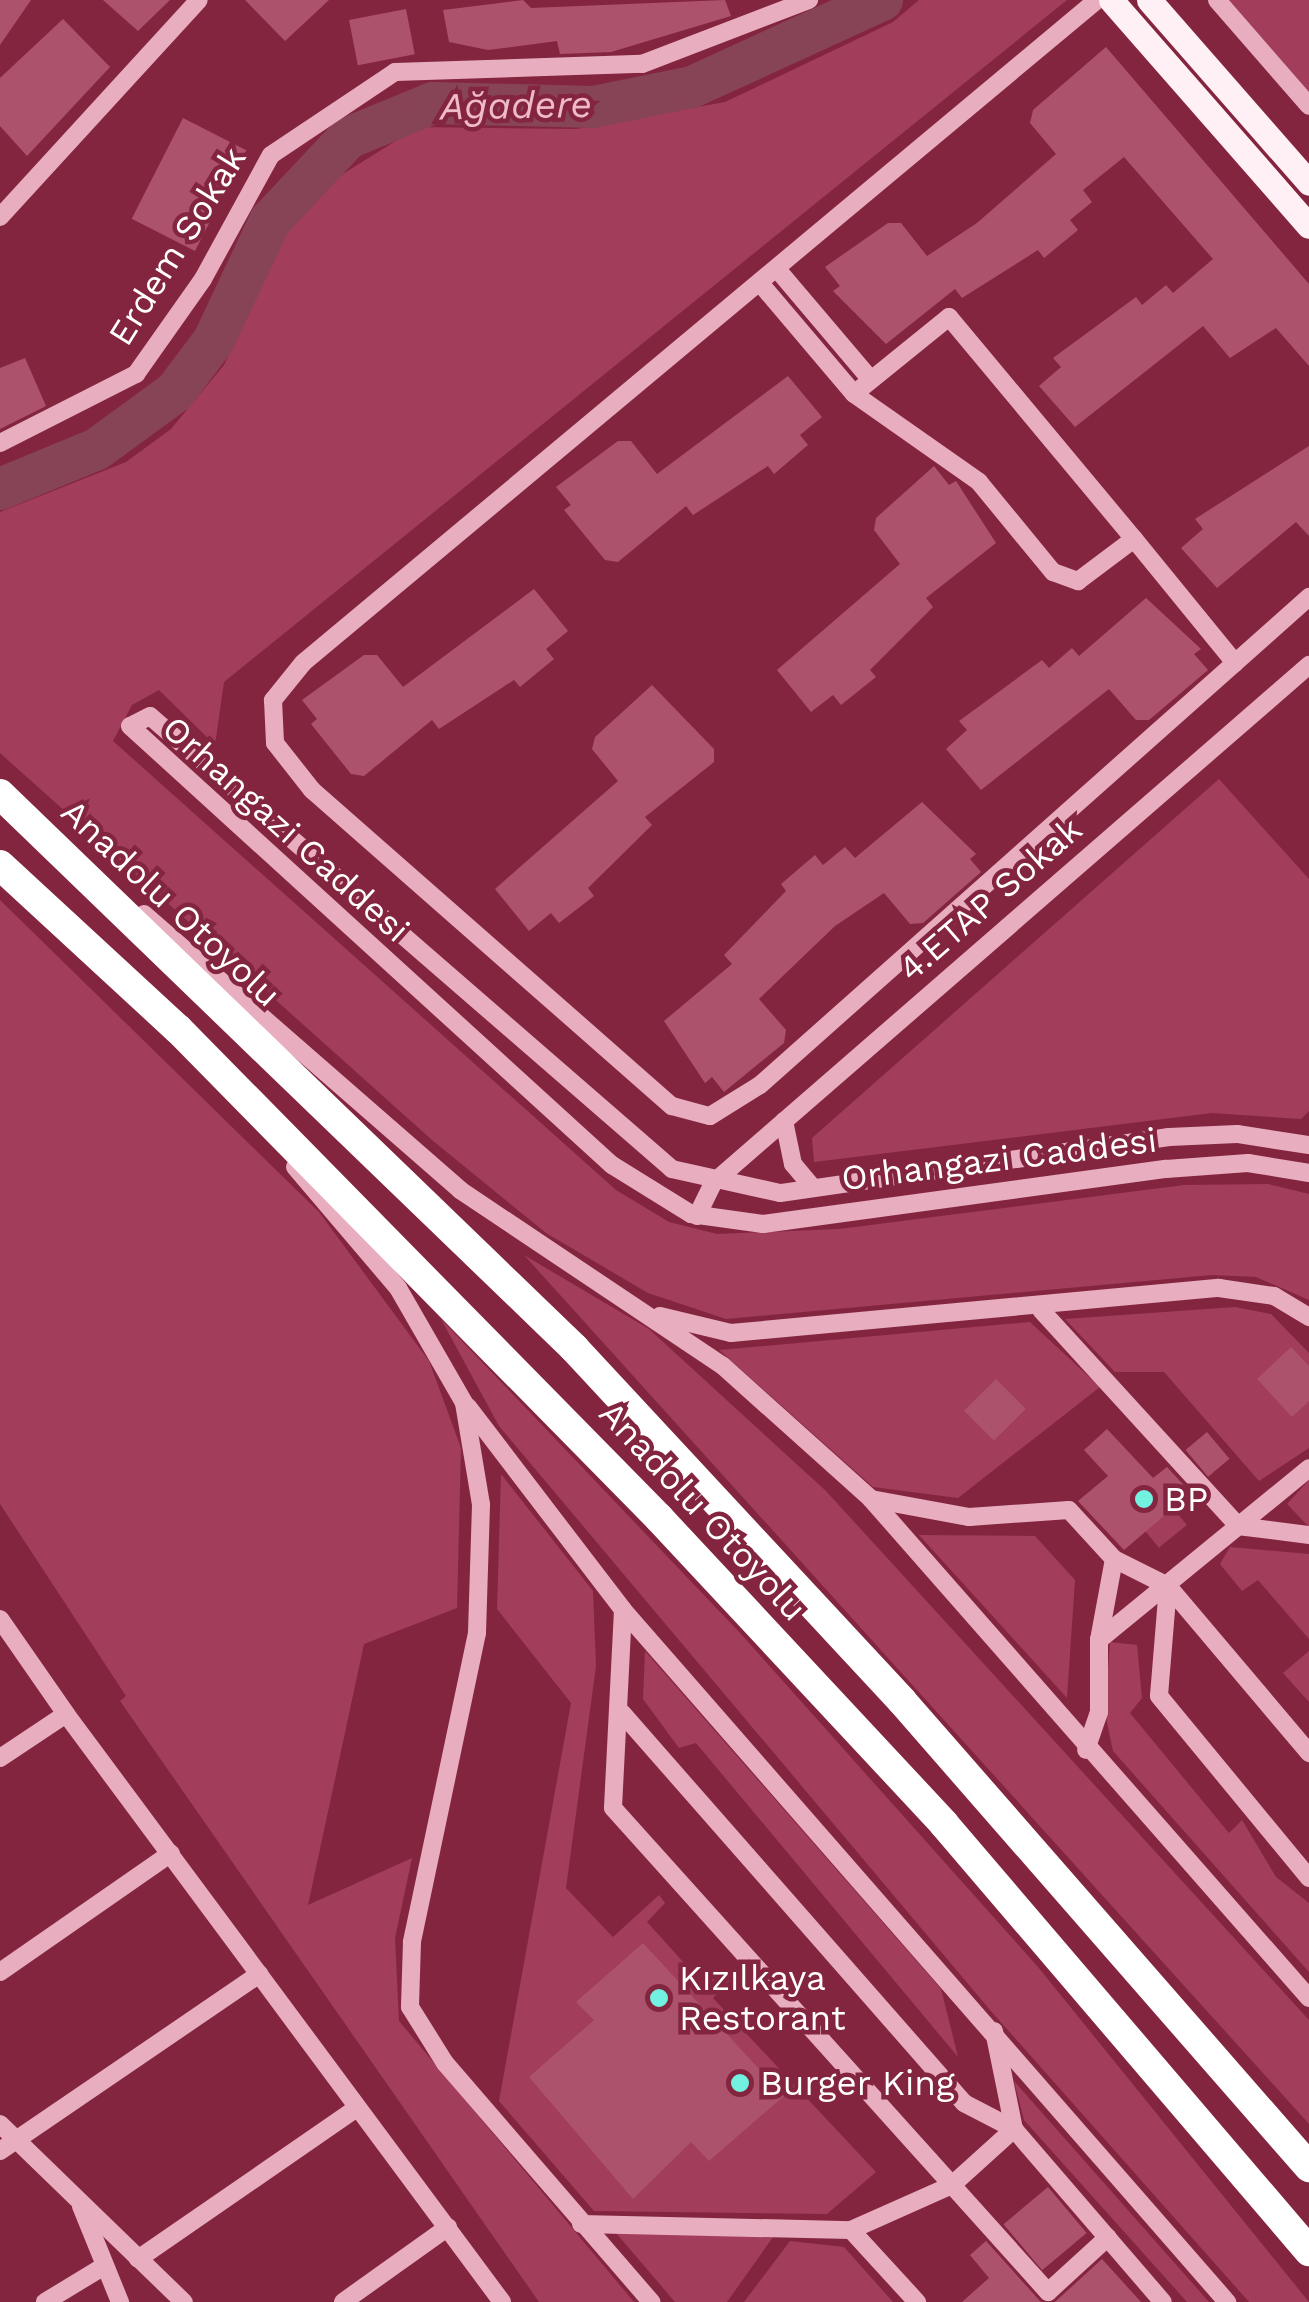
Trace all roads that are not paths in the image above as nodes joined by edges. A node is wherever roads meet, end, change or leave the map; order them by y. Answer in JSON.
{"nodes":[{"id":1,"x":199,"y":0,"type":"edge"},
{"id":2,"x":809,"y":0,"type":"edge"},
{"id":3,"x":1097,"y":0,"type":"edge"},
{"id":4,"x":1112,"y":0,"type":"edge"},
{"id":5,"x":1149,"y":0,"type":"edge"},
{"id":6,"x":1217,"y":0,"type":"edge"},
{"id":7,"x":1309,"y":106,"type":"edge"},
{"id":8,"x":1309,"y":183,"type":"edge"},
{"id":9,"x":0,"y":217,"type":"edge"},
{"id":10,"x":1309,"y":226,"type":"edge"},
{"id":11,"x":777,"y":269,"type":"junction"},
{"id":12,"x":760,"y":283,"type":"junction"},
{"id":13,"x":871,"y":380,"type":"junction"},
{"id":14,"x":854,"y":394,"type":"junction"},
{"id":15,"x":0,"y":443,"type":"edge"},
{"id":16,"x":1134,"y":539,"type":"junction"},
{"id":17,"x":1309,"y":597,"type":"edge"},
{"id":18,"x":1235,"y":662,"type":"junction"},
{"id":19,"x":1309,"y":665,"type":"edge"},
{"id":20,"x":0,"y":792,"type":"edge"},
{"id":21,"x":0,"y":864,"type":"edge"},
{"id":22,"x":178,"y":1030,"type":"junction"},
{"id":23,"x":784,"y":1121,"type":"junction"},
{"id":24,"x":1309,"y":1124,"type":"edge"},
{"id":25,"x":1300,"y":1142,"type":"edge"},
{"id":26,"x":1309,"y":1173,"type":"edge"},
{"id":27,"x":713,"y":1183,"type":"junction"},
{"id":28,"x":813,"y":1188,"type":"junction"},
{"id":29,"x":697,"y":1216,"type":"junction"},
{"id":30,"x":1041,"y":1310,"type":"junction"},
{"id":31,"x":651,"y":1314,"type":"junction"},
{"id":32,"x":1309,"y":1317,"type":"edge"},
{"id":33,"x":464,"y":1402,"type":"junction"},
{"id":34,"x":1309,"y":1468,"type":"edge"},
{"id":35,"x":871,"y":1499,"type":"junction"},
{"id":36,"x":1238,"y":1526,"type":"junction"},
{"id":37,"x":1309,"y":1535,"type":"edge"},
{"id":38,"x":1114,"y":1560,"type":"junction"},
{"id":39,"x":1168,"y":1586,"type":"junction"},
{"id":40,"x":623,"y":1610,"type":"junction"},
{"id":41,"x":0,"y":1619,"type":"edge"},
{"id":42,"x":1099,"y":1640,"type":"junction"},
{"id":43,"x":622,"y":1713,"type":"junction"},
{"id":44,"x":66,"y":1714,"type":"junction"},
{"id":45,"x":1086,"y":1750,"type":"junction"},
{"id":46,"x":1309,"y":1753,"type":"edge"},
{"id":47,"x":0,"y":1758,"type":"edge"},
{"id":48,"x":171,"y":1853,"type":"junction"},
{"id":49,"x":1309,"y":1878,"type":"edge"},
{"id":50,"x":0,"y":1972,"type":"edge"},
{"id":51,"x":258,"y":1974,"type":"junction"},
{"id":52,"x":1309,"y":1998,"type":"edge"},
{"id":53,"x":994,"y":2030,"type":"junction"},
{"id":54,"x":357,"y":2108,"type":"junction"},
{"id":55,"x":0,"y":2124,"type":"edge"},
{"id":56,"x":1014,"y":2129,"type":"junction"},
{"id":57,"x":18,"y":2141,"type":"junction"},
{"id":58,"x":0,"y":2150,"type":"edge"},
{"id":59,"x":1309,"y":2167,"type":"edge"},
{"id":60,"x":952,"y":2184,"type":"junction"},
{"id":61,"x":81,"y":2204,"type":"junction"},
{"id":62,"x":581,"y":2224,"type":"junction"},
{"id":63,"x":448,"y":2227,"type":"junction"},
{"id":64,"x":851,"y":2230,"type":"junction"},
{"id":65,"x":1108,"y":2237,"type":"junction"},
{"id":66,"x":1309,"y":2250,"type":"edge"},
{"id":67,"x":138,"y":2259,"type":"junction"},
{"id":68,"x":101,"y":2268,"type":"junction"},
{"id":69,"x":45,"y":2302,"type":"edge"},
{"id":70,"x":120,"y":2302,"type":"edge"},
{"id":71,"x":184,"y":2302,"type":"edge"},
{"id":72,"x":343,"y":2302,"type":"edge"},
{"id":73,"x":502,"y":2302,"type":"edge"},
{"id":74,"x":651,"y":2302,"type":"edge"},
{"id":75,"x":917,"y":2302,"type":"edge"},
{"id":76,"x":1162,"y":2302,"type":"edge"},
{"id":77,"x":1227,"y":2302,"type":"edge"}],
"edges":[{"from":1,"to":9,"type":"street"},
{"from":2,"to":15,"type":"street","name":"Erdem Sokak"},
{"from":3,"to":11,"type":"street"},
{"from":4,"to":10,"type":"main road"},
{"from":5,"to":8,"type":"main road"},
{"from":6,"to":7,"type":"street"},
{"from":11,"to":12,"type":"street"},
{"from":11,"to":13,"type":"street"},
{"from":12,"to":14,"type":"street"},
{"from":12,"to":18,"type":"street"},
{"from":13,"to":14,"type":"street"},
{"from":13,"to":16,"type":"street"},
{"from":14,"to":16,"type":"street"},
{"from":16,"to":18,"type":"street"},
{"from":17,"to":18,"type":"street"},
{"from":19,"to":23,"type":"street","name":"4.ETAP Sokak"},
{"from":20,"to":31,"type":"street"},
{"from":20,"to":59,"type":"highway","name":"Anadolu Otoyolu"},
{"from":21,"to":22,"type":"highway","name":"Anadolu Otoyolu"},
{"from":22,"to":33,"type":"street"},
{"from":22,"to":66,"type":"highway","name":"Anadolu Otoyolu"},
{"from":23,"to":27,"type":"street","name":"4.ETAP Sokak"},
{"from":23,"to":28,"type":"street","name":"Orhangazi Caddesi"},
{"from":24,"to":25,"type":"street"},
{"from":25,"to":28,"type":"street","name":"Orhangazi Caddesi"},
{"from":26,"to":29,"type":"street","name":"Orhangazi Caddesi"},
{"from":27,"to":28,"type":"street","name":"Orhangazi Caddesi"},
{"from":27,"to":29,"type":"street"},
{"from":27,"to":29,"type":"street","name":"Orhangazi Caddesi"},
{"from":30,"to":31,"type":"street"},
{"from":30,"to":32,"type":"street"},
{"from":30,"to":36,"type":"street"},
{"from":31,"to":35,"type":"street"},
{"from":33,"to":40,"type":"street"},
{"from":33,"to":62,"type":"street"},
{"from":34,"to":36,"type":"street"},
{"from":35,"to":38,"type":"street"},
{"from":35,"to":45,"type":"street"},
{"from":36,"to":37,"type":"street"},
{"from":36,"to":39,"type":"street"},
{"from":38,"to":39,"type":"street"},
{"from":38,"to":42,"type":"street"},
{"from":39,"to":42,"type":"street"},
{"from":39,"to":46,"type":"street"},
{"from":39,"to":49,"type":"street"},
{"from":40,"to":43,"type":"street"},
{"from":40,"to":53,"type":"street"},
{"from":41,"to":44,"type":"street"},
{"from":42,"to":45,"type":"street"},
{"from":43,"to":56,"type":"street"},
{"from":43,"to":60,"type":"street"},
{"from":44,"to":47,"type":"street"},
{"from":44,"to":48,"type":"street"},
{"from":45,"to":52,"type":"street"},
{"from":48,"to":50,"type":"street"},
{"from":48,"to":51,"type":"street"},
{"from":51,"to":54,"type":"street"},
{"from":51,"to":57,"type":"street"},
{"from":53,"to":56,"type":"street"},
{"from":53,"to":77,"type":"street"},
{"from":54,"to":63,"type":"street"},
{"from":54,"to":67,"type":"street"},
{"from":55,"to":57,"type":"street"},
{"from":56,"to":60,"type":"street"},
{"from":56,"to":65,"type":"street"},
{"from":57,"to":58,"type":"street"},
{"from":57,"to":61,"type":"street"},
{"from":60,"to":64,"type":"street"},
{"from":60,"to":65,"type":"street"},
{"from":61,"to":67,"type":"street"},
{"from":61,"to":68,"type":"street"},
{"from":62,"to":64,"type":"street"},
{"from":62,"to":74,"type":"street"},
{"from":63,"to":72,"type":"street"},
{"from":63,"to":73,"type":"street"},
{"from":64,"to":75,"type":"street"},
{"from":65,"to":76,"type":"street"},
{"from":67,"to":71,"type":"street"},
{"from":68,"to":69,"type":"street"},
{"from":68,"to":70,"type":"street"}]}
